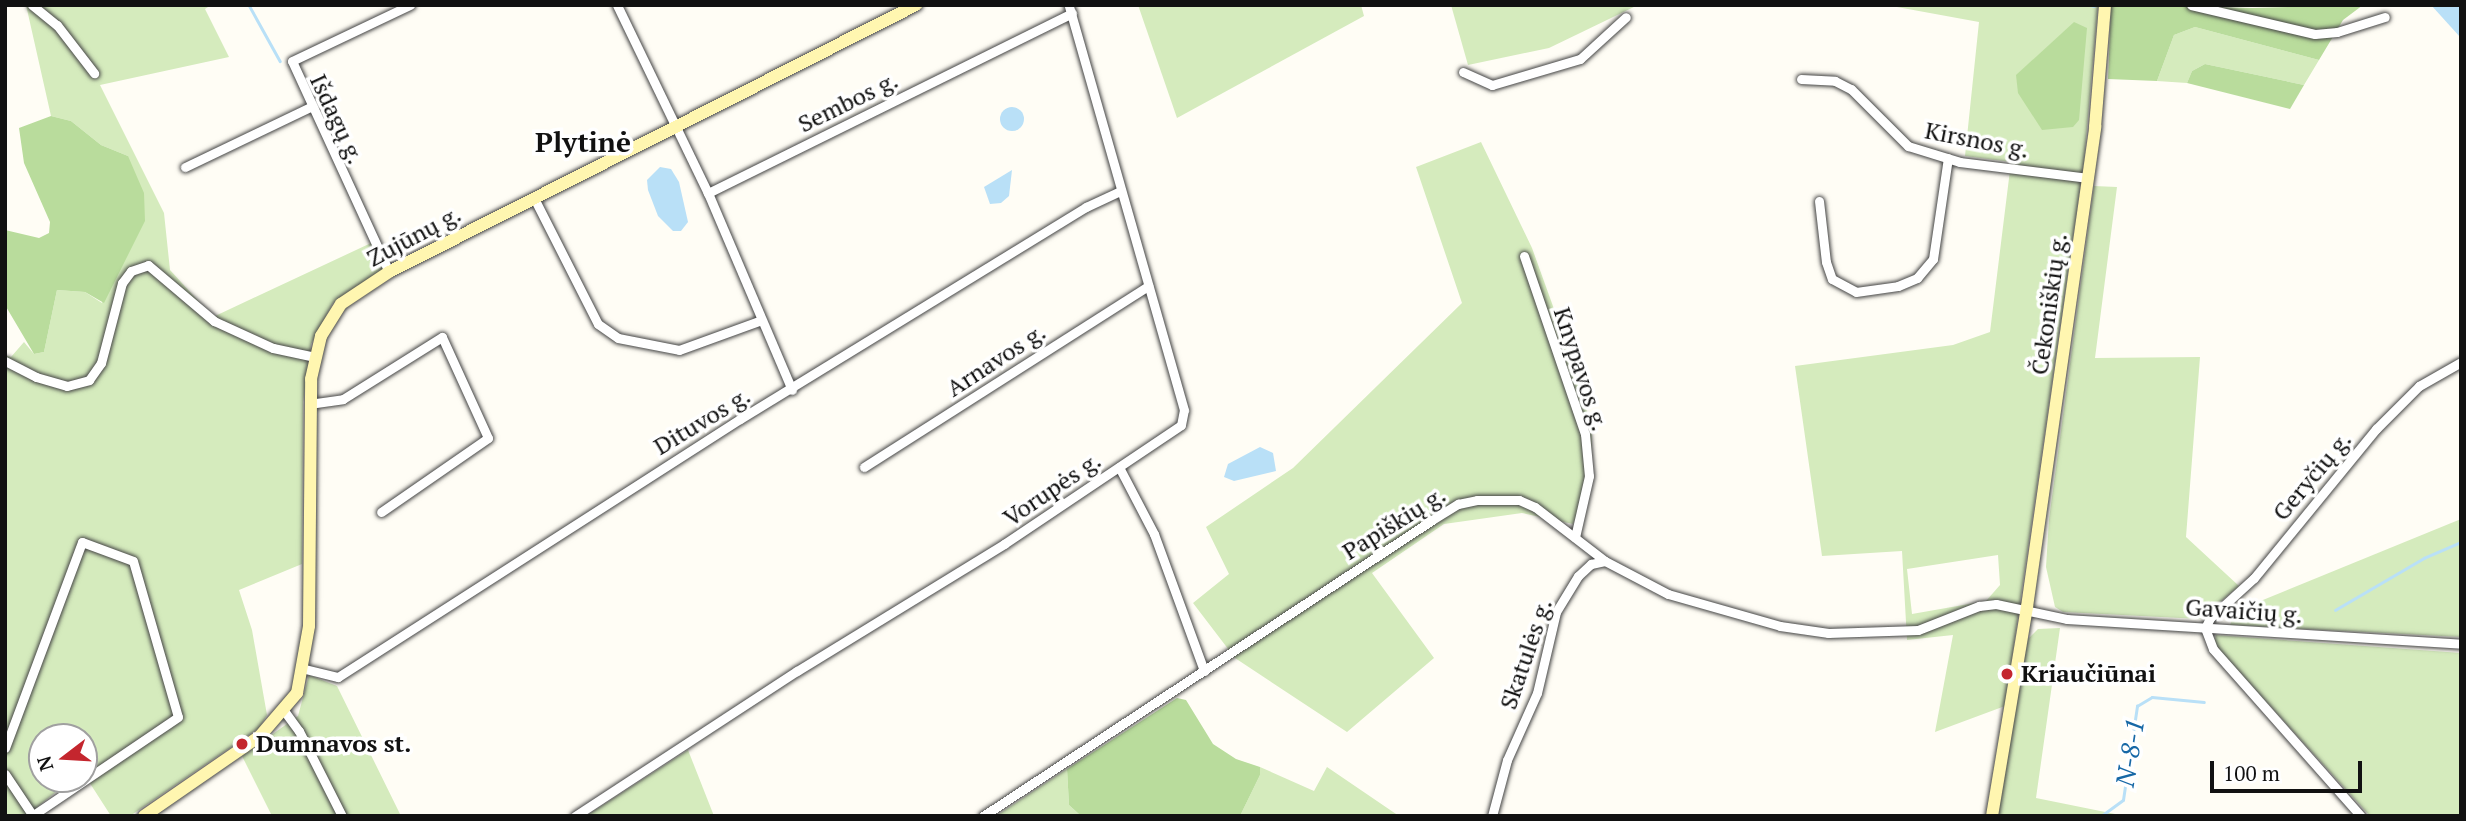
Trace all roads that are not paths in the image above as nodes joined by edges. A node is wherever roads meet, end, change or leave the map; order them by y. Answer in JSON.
{"nodes":[{"id":1,"x":32,"y":5,"type":"edge"},
{"id":2,"x":410,"y":5,"type":"edge"},
{"id":3,"x":617,"y":5,"type":"edge"},
{"id":4,"x":916,"y":5,"type":"edge"},
{"id":5,"x":2105,"y":5,"type":"edge"},
{"id":6,"x":2190,"y":5,"type":"edge"},
{"id":7,"x":1071,"y":9,"type":"edge"},
{"id":8,"x":1626,"y":17,"type":"dead end"},
{"id":9,"x":2385,"y":17,"type":"dead end"},
{"id":10,"x":1463,"y":72,"type":"dead end"},
{"id":11,"x":94,"y":73,"type":"dead end"},
{"id":12,"x":1801,"y":79,"type":"dead end"},
{"id":13,"x":310,"y":107,"type":"junction"},
{"id":14,"x":675,"y":127,"type":"junction"},
{"id":15,"x":1948,"y":158,"type":"junction"},
{"id":16,"x":185,"y":167,"type":"dead end"},
{"id":17,"x":2088,"y":178,"type":"junction"},
{"id":18,"x":1121,"y":191,"type":"junction"},
{"id":19,"x":708,"y":193,"type":"junction"},
{"id":20,"x":534,"y":198,"type":"junction"},
{"id":21,"x":1819,"y":201,"type":"dead end"},
{"id":22,"x":1524,"y":256,"type":"dead end"},
{"id":23,"x":388,"y":272,"type":"junction"},
{"id":24,"x":1148,"y":286,"type":"junction"},
{"id":25,"x":759,"y":321,"type":"junction"},
{"id":26,"x":315,"y":357,"type":"junction"},
{"id":27,"x":5,"y":361,"type":"edge"},
{"id":28,"x":2461,"y":362,"type":"edge"},
{"id":29,"x":792,"y":390,"type":"junction"},
{"id":30,"x":309,"y":404,"type":"junction"},
{"id":31,"x":864,"y":467,"type":"dead end"},
{"id":32,"x":1119,"y":467,"type":"junction"},
{"id":33,"x":381,"y":512,"type":"dead end"},
{"id":34,"x":1575,"y":537,"type":"junction"},
{"id":35,"x":1605,"y":561,"type":"junction"},
{"id":36,"x":2027,"y":607,"type":"junction"},
{"id":37,"x":2205,"y":628,"type":"junction"},
{"id":38,"x":2461,"y":644,"type":"edge"},
{"id":39,"x":304,"y":669,"type":"junction"},
{"id":40,"x":1204,"y":671,"type":"junction"},
{"id":41,"x":285,"y":712,"type":"junction"},
{"id":42,"x":5,"y":748,"type":"edge"},
{"id":43,"x":5,"y":774,"type":"edge"},
{"id":44,"x":33,"y":815,"type":"edge"},
{"id":45,"x":144,"y":816,"type":"edge"},
{"id":46,"x":342,"y":816,"type":"edge"},
{"id":47,"x":575,"y":816,"type":"edge"},
{"id":48,"x":983,"y":816,"type":"edge"},
{"id":49,"x":1492,"y":816,"type":"edge"},
{"id":50,"x":1992,"y":816,"type":"edge"},
{"id":51,"x":2361,"y":816,"type":"edge"}],
"edges":[{"from":1,"to":11,"type":"street"},
{"from":2,"to":13,"type":"street","name":"Išdagų g."},
{"from":3,"to":14,"type":"street"},
{"from":4,"to":14,"type":"main road","name":"Zujūnų g."},
{"from":5,"to":17,"type":"main road","name":"Čekoniškių g."},
{"from":6,"to":9,"type":"street"},
{"from":7,"to":18,"type":"street","name":"Vorupės g."},
{"from":7,"to":19,"type":"street","name":"Sembos g."},
{"from":8,"to":10,"type":"street"},
{"from":12,"to":15,"type":"street","name":"Kirsnos g."},
{"from":13,"to":16,"type":"street"},
{"from":13,"to":23,"type":"street","name":"Išdagų g."},
{"from":14,"to":19,"type":"street"},
{"from":14,"to":20,"type":"main road","name":"Zujūnų g."},
{"from":15,"to":17,"type":"street","name":"Kirsnos g."},
{"from":15,"to":21,"type":"street"},
{"from":17,"to":36,"type":"main road","name":"Čekoniškių g."},
{"from":18,"to":24,"type":"street","name":"Vorupės g."},
{"from":18,"to":29,"type":"street","name":"Dituvos g."},
{"from":19,"to":25,"type":"street"},
{"from":20,"to":23,"type":"main road","name":"Zujūnų g."},
{"from":20,"to":25,"type":"street"},
{"from":22,"to":34,"type":"street","name":"Knypavos g."},
{"from":23,"to":26,"type":"main road","name":"Zujūnų g."},
{"from":24,"to":31,"type":"street","name":"Arnavos g."},
{"from":24,"to":32,"type":"street","name":"Vorupės g."},
{"from":25,"to":29,"type":"street"},
{"from":26,"to":27,"type":"street"},
{"from":26,"to":30,"type":"main road","name":"Zujūnų g."},
{"from":28,"to":37,"type":"street","name":"Geryčių g."},
{"from":29,"to":39,"type":"street","name":"Dituvos g."},
{"from":30,"to":33,"type":"street"},
{"from":30,"to":39,"type":"main road","name":"Zujūnų g."},
{"from":32,"to":40,"type":"street"},
{"from":32,"to":47,"type":"street","name":"Vorupės g."},
{"from":34,"to":35,"type":"street","name":"Papiškių g."},
{"from":34,"to":40,"type":"street","name":"Papiškių g."},
{"from":35,"to":36,"type":"street","name":"Papiškių g."},
{"from":35,"to":49,"type":"street","name":"Skatulės g."},
{"from":36,"to":37,"type":"street","name":"Gavaičių g."},
{"from":36,"to":50,"type":"main road","name":"Čekoniškių g."},
{"from":37,"to":38,"type":"street","name":"Gavaičių g."},
{"from":37,"to":51,"type":"street"},
{"from":39,"to":41,"type":"main road","name":"Zujūnų g."},
{"from":40,"to":48,"type":"street","name":"Papiškių g."},
{"from":41,"to":45,"type":"main road","name":"Zujūnų g."},
{"from":41,"to":46,"type":"street"},
{"from":42,"to":44,"type":"street"},
{"from":43,"to":44,"type":"street"}]}
